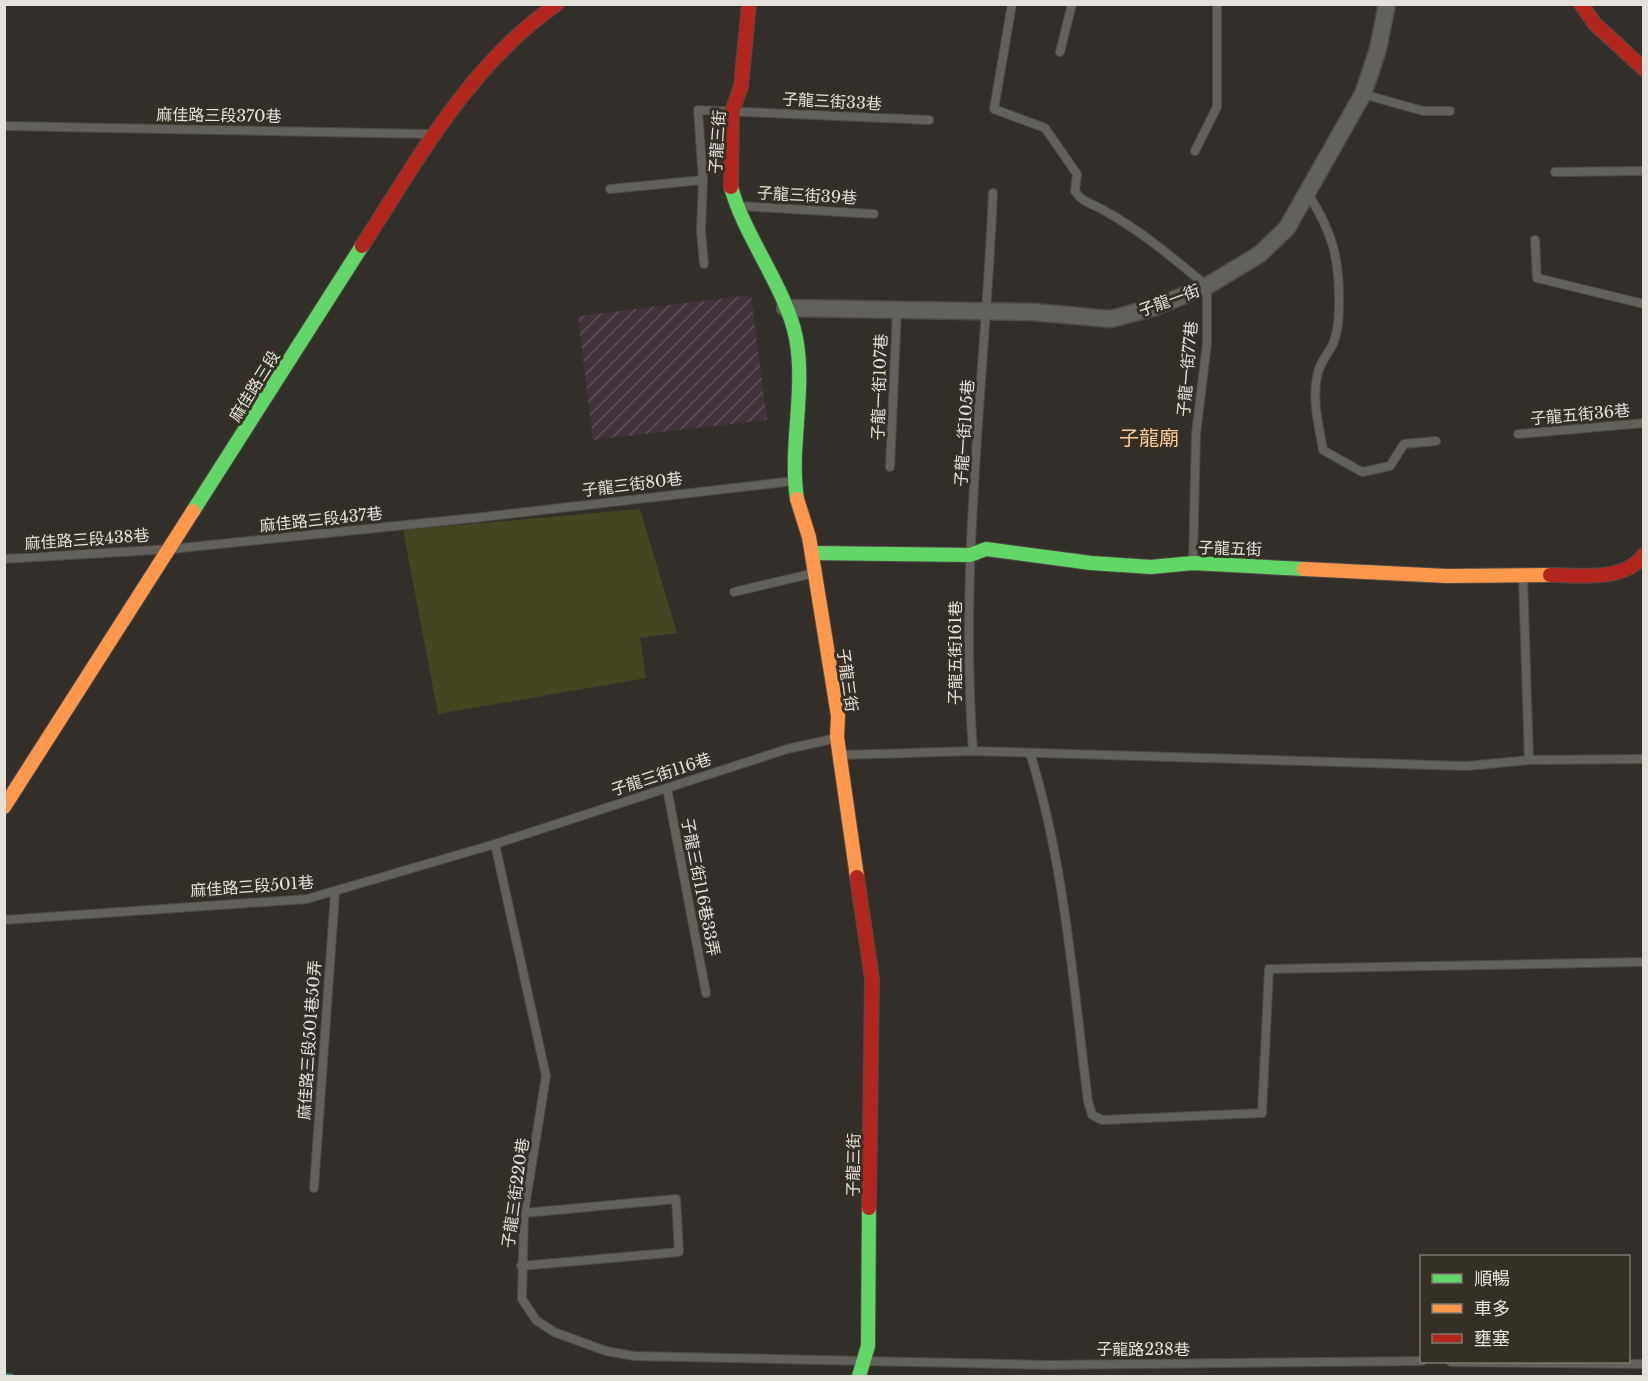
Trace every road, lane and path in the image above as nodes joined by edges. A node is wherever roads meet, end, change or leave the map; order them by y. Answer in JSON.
{"nodes":[{"id":1,"x":557,"y":4,"type":"edge"},
{"id":2,"x":749,"y":4,"type":"edge"},
{"id":3,"x":1012,"y":4,"type":"edge"},
{"id":4,"x":1072,"y":4,"type":"edge"},
{"id":5,"x":1217,"y":4,"type":"edge"},
{"id":6,"x":1387,"y":4,"type":"edge"},
{"id":7,"x":1581,"y":4,"type":"edge"},
{"id":8,"x":1060,"y":52,"type":"dead end"},
{"id":9,"x":1644,"y":69,"type":"edge"},
{"id":10,"x":1363,"y":94,"type":"junction"},
{"id":11,"x":1450,"y":111,"type":"dead end"},
{"id":12,"x":732,"y":112,"type":"junction"},
{"id":13,"x":929,"y":120,"type":"dead end"},
{"id":14,"x":4,"y":126,"type":"edge"},
{"id":15,"x":434,"y":135,"type":"junction"},
{"id":16,"x":1195,"y":151,"type":"dead end"},
{"id":17,"x":1644,"y":171,"type":"edge"},
{"id":18,"x":1555,"y":172,"type":"dead end"},
{"id":19,"x":703,"y":180,"type":"junction"},
{"id":20,"x":610,"y":189,"type":"dead end"},
{"id":21,"x":993,"y":193,"type":"dead end"},
{"id":22,"x":1308,"y":194,"type":"junction"},
{"id":23,"x":738,"y":206,"type":"junction"},
{"id":24,"x":874,"y":214,"type":"dead end"},
{"id":25,"x":1535,"y":240,"type":"dead end"},
{"id":26,"x":704,"y":264,"type":"dead end"},
{"id":27,"x":1207,"y":286,"type":"junction"},
{"id":28,"x":1644,"y":304,"type":"edge"},
{"id":29,"x":785,"y":308,"type":"junction"},
{"id":30,"x":897,"y":309,"type":"junction"},
{"id":31,"x":988,"y":313,"type":"junction"},
{"id":32,"x":1644,"y":423,"type":"edge"},
{"id":33,"x":1518,"y":434,"type":"dead end"},
{"id":34,"x":1436,"y":441,"type":"dead end"},
{"id":35,"x":890,"y":467,"type":"dead end"},
{"id":36,"x":794,"y":480,"type":"junction"},
{"id":37,"x":474,"y":518,"type":"joint"},
{"id":38,"x":171,"y":549,"type":"junction"},
{"id":39,"x":812,"y":553,"type":"junction"},
{"id":40,"x":970,"y":555,"type":"junction"},
{"id":41,"x":1644,"y":555,"type":"edge"},
{"id":42,"x":4,"y":559,"type":"edge"},
{"id":43,"x":1193,"y":563,"type":"junction"},
{"id":44,"x":815,"y":573,"type":"junction"},
{"id":45,"x":1523,"y":576,"type":"junction"},
{"id":46,"x":734,"y":591,"type":"dead end"},
{"id":47,"x":837,"y":737,"type":"junction"},
{"id":48,"x":973,"y":751,"type":"junction"},
{"id":49,"x":1030,"y":753,"type":"junction"},
{"id":50,"x":841,"y":755,"type":"junction"},
{"id":51,"x":1644,"y":759,"type":"edge"},
{"id":52,"x":1529,"y":760,"type":"junction"},
{"id":53,"x":667,"y":788,"type":"junction"},
{"id":54,"x":4,"y":807,"type":"edge"},
{"id":55,"x":495,"y":844,"type":"junction"},
{"id":56,"x":335,"y":893,"type":"junction"},
{"id":57,"x":4,"y":920,"type":"edge"},
{"id":58,"x":1644,"y":962,"type":"edge"},
{"id":59,"x":706,"y":993,"type":"dead end"},
{"id":60,"x":314,"y":1188,"type":"dead end"},
{"id":61,"x":524,"y":1213,"type":"junction"},
{"id":62,"x":521,"y":1266,"type":"junction"},
{"id":63,"x":1420,"y":1361,"type":"edge"},
{"id":64,"x":864,"y":1363,"type":"junction"},
{"id":65,"x":1548,"y":1363,"type":"edge"},
{"id":66,"x":1644,"y":1364,"type":"edge"},
{"id":67,"x":859,"y":1377,"type":"edge"}],
"edges":[{"from":1,"to":15,"type":"street","name":"麻佳路三段"},
{"from":2,"to":12,"type":"street","name":"子龍三街"},
{"from":3,"to":27,"type":"lane"},
{"from":4,"to":8,"type":"lane"},
{"from":5,"to":16,"type":"lane"},
{"from":6,"to":10,"type":"street","name":"子龍一街"},
{"from":7,"to":9,"type":"street"},
{"from":10,"to":11,"type":"lane"},
{"from":10,"to":22,"type":"street","name":"子龍一街"},
{"from":12,"to":13,"type":"lane","name":"子龍三街33巷"},
{"from":12,"to":19,"type":"lane","name":"子龍三街33巷"},
{"from":12,"to":23,"type":"street","name":"子龍三街"},
{"from":14,"to":15,"type":"lane","name":"麻佳路三段370巷"},
{"from":15,"to":38,"type":"street","name":"麻佳路三段"},
{"from":17,"to":18,"type":"lane"},
{"from":19,"to":20,"type":"lane"},
{"from":19,"to":26,"type":"lane"},
{"from":21,"to":31,"type":"lane","name":"子龍一街105巷"},
{"from":22,"to":27,"type":"street","name":"子龍一街"},
{"from":22,"to":34,"type":"lane"},
{"from":23,"to":24,"type":"lane","name":"子龍三街39巷"},
{"from":23,"to":29,"type":"street","name":"子龍三街"},
{"from":25,"to":28,"type":"lane"},
{"from":27,"to":31,"type":"street","name":"子龍一街"},
{"from":27,"to":43,"type":"lane","name":"子龍一街77巷"},
{"from":29,"to":30,"type":"street","name":"子龍一街"},
{"from":29,"to":36,"type":"street","name":"子龍三街"},
{"from":30,"to":31,"type":"street","name":"子龍一街"},
{"from":30,"to":35,"type":"lane","name":"子龍一街107巷"},
{"from":31,"to":40,"type":"lane","name":"子龍一街105巷"},
{"from":32,"to":33,"type":"lane","name":"子龍五街36巷"},
{"from":36,"to":37,"type":"lane","name":"子龍三街80巷"},
{"from":36,"to":39,"type":"street","name":"子龍三街"},
{"from":37,"to":38,"type":"lane","name":"麻佳路三段437巷"},
{"from":38,"to":42,"type":"lane","name":"麻佳路三段438巷"},
{"from":38,"to":54,"type":"street","name":"麻佳路三段"},
{"from":39,"to":40,"type":"street","name":"子龍五街"},
{"from":39,"to":44,"type":"street","name":"子龍三街"},
{"from":40,"to":43,"type":"street","name":"子龍五街"},
{"from":40,"to":48,"type":"lane","name":"子龍五街161巷"},
{"from":41,"to":45,"type":"street","name":"子龍五街"},
{"from":43,"to":45,"type":"street","name":"子龍五街"},
{"from":44,"to":46,"type":"lane"},
{"from":44,"to":47,"type":"street","name":"子龍三街"},
{"from":45,"to":52,"type":"lane"},
{"from":47,"to":50,"type":"street","name":"子龍三街"},
{"from":47,"to":53,"type":"lane","name":"子龍三街116巷"},
{"from":48,"to":49,"type":"lane"},
{"from":48,"to":50,"type":"lane"},
{"from":49,"to":52,"type":"lane"},
{"from":49,"to":58,"type":"lane"},
{"from":50,"to":64,"type":"street","name":"子龍三街"},
{"from":51,"to":52,"type":"lane"},
{"from":53,"to":55,"type":"lane","name":"子龍三街116巷"},
{"from":53,"to":59,"type":"lane","name":"子龍三街116巷33弄"},
{"from":55,"to":56,"type":"lane","name":"麻佳路三段501巷"},
{"from":55,"to":61,"type":"lane","name":"子龍三街220巷"},
{"from":56,"to":57,"type":"lane","name":"麻佳路三段501巷"},
{"from":56,"to":60,"type":"lane","name":"麻佳路三段501巷50弄"},
{"from":61,"to":62,"type":"lane","name":"子龍三街220巷"},
{"from":61,"to":62,"type":"lane"},
{"from":62,"to":64,"type":"lane","name":"子龍三街220巷"},
{"from":63,"to":64,"type":"lane","name":"子龍路238巷"},
{"from":64,"to":67,"type":"street","name":"子龍三街"},
{"from":65,"to":66,"type":"lane"}]}
